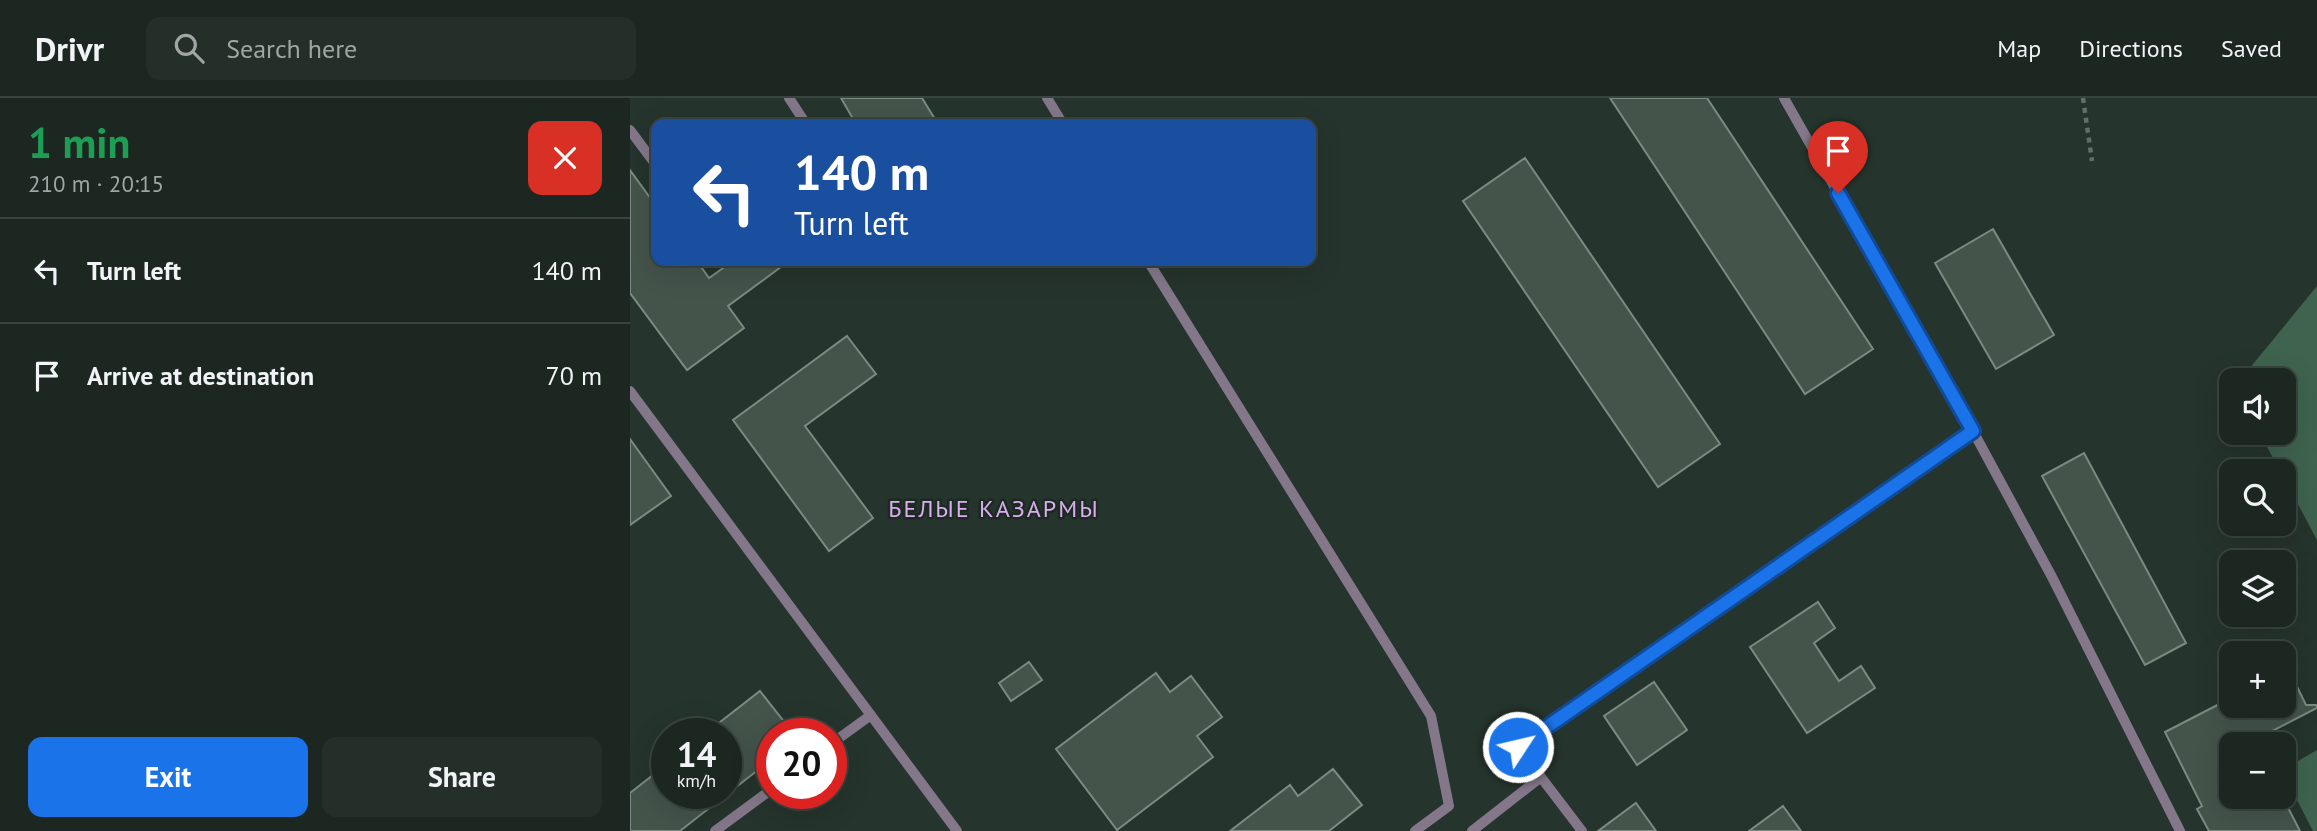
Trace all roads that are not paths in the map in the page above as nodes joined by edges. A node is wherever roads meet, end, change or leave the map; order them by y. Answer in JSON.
{"nodes":[{"id":1,"x":789,"y":98,"type":"edge"},
{"id":2,"x":1047,"y":98,"type":"edge"},
{"id":3,"x":1784,"y":98,"type":"edge"},
{"id":4,"x":803,"y":119,"type":"edge"},
{"id":5,"x":1060,"y":119,"type":"edge"},
{"id":6,"x":630,"y":130,"type":"edge"},
{"id":7,"x":651,"y":157,"type":"edge"},
{"id":8,"x":1151,"y":266,"type":"edge"},
{"id":9,"x":630,"y":391,"type":"edge"},
{"id":10,"x":1973,"y":431,"type":"junction"},
{"id":11,"x":871,"y":715,"type":"junction"},
{"id":12,"x":847,"y":732,"type":"edge"},
{"id":13,"x":1541,"y":777,"type":"junction"},
{"id":14,"x":756,"y":801,"type":"edge"},
{"id":15,"x":715,"y":831,"type":"edge"},
{"id":16,"x":957,"y":831,"type":"edge"},
{"id":17,"x":1415,"y":831,"type":"edge"},
{"id":18,"x":1472,"y":831,"type":"edge"},
{"id":19,"x":1582,"y":831,"type":"edge"},
{"id":20,"x":2180,"y":831,"type":"edge"}],
"edges":[{"from":1,"to":4,"type":"lane"},
{"from":2,"to":5,"type":"lane"},
{"from":3,"to":10,"type":"lane"},
{"from":6,"to":7,"type":"lane"},
{"from":8,"to":17,"type":"lane"},
{"from":9,"to":11,"type":"lane"},
{"from":10,"to":13,"type":"lane"},
{"from":10,"to":20,"type":"lane"},
{"from":11,"to":12,"type":"lane"},
{"from":11,"to":16,"type":"lane"},
{"from":13,"to":18,"type":"lane"},
{"from":13,"to":19,"type":"lane"},
{"from":14,"to":15,"type":"lane"}]}
